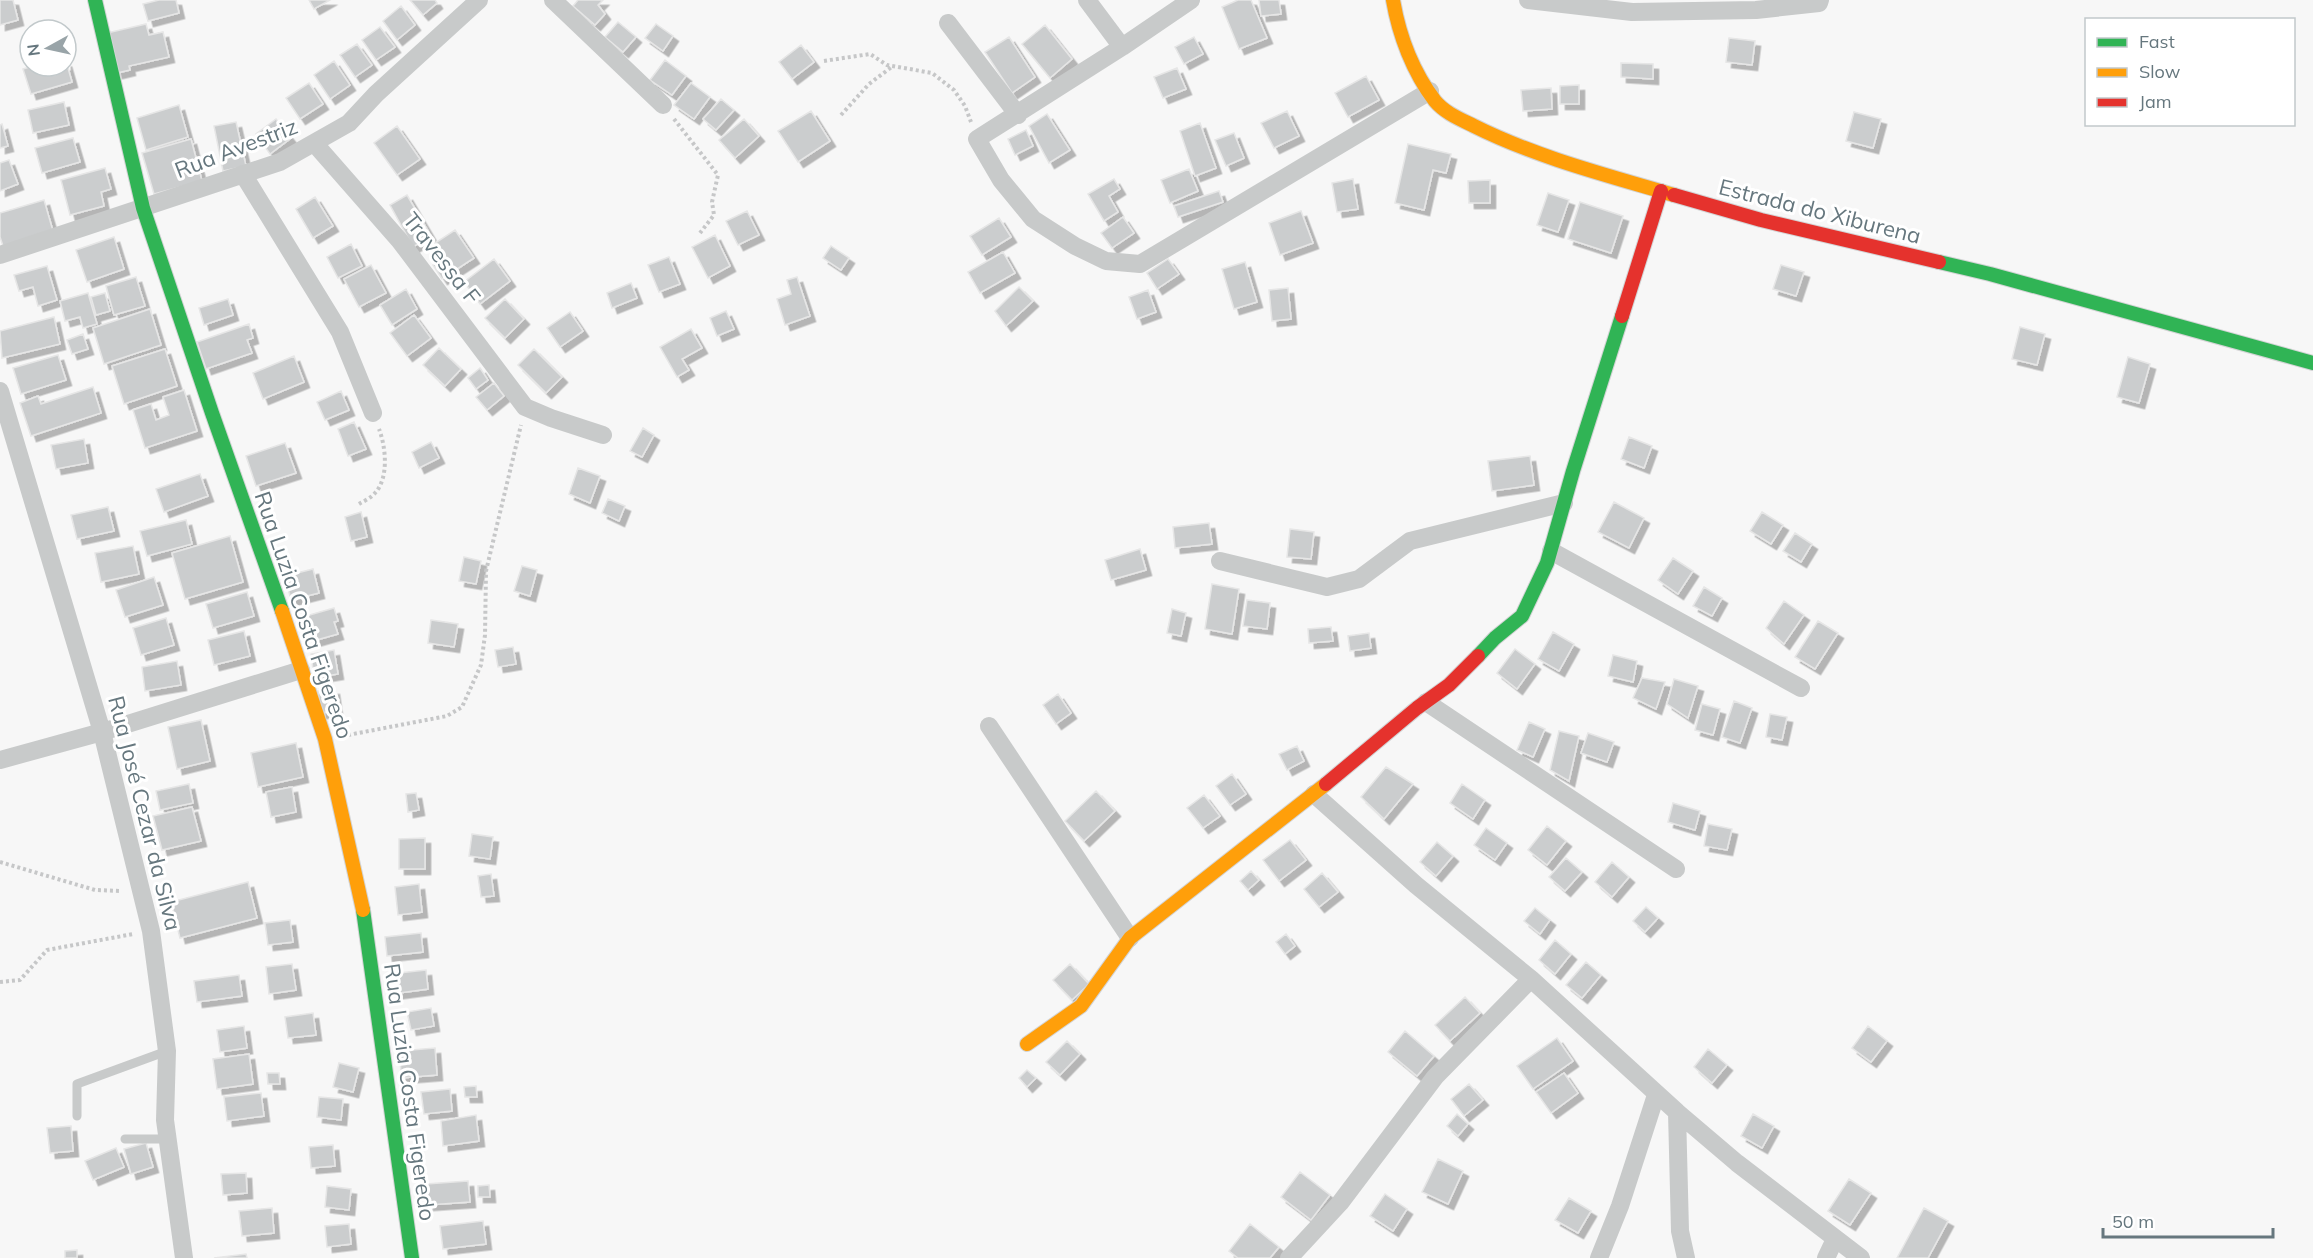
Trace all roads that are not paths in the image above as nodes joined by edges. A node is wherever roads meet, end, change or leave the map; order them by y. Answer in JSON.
{"nodes":[{"id":1,"x":95,"y":0,"type":"edge"},
{"id":2,"x":479,"y":0,"type":"edge"},
{"id":3,"x":553,"y":0,"type":"edge"},
{"id":4,"x":1087,"y":0,"type":"edge"},
{"id":5,"x":1191,"y":0,"type":"edge"},
{"id":6,"x":1393,"y":0,"type":"edge"},
{"id":7,"x":1528,"y":0,"type":"edge"},
{"id":8,"x":1820,"y":0,"type":"edge"},
{"id":9,"x":948,"y":23,"type":"dead end"},
{"id":10,"x":1122,"y":47,"type":"junction"},
{"id":11,"x":1430,"y":91,"type":"junction"},
{"id":12,"x":663,"y":105,"type":"road end"},
{"id":13,"x":1018,"y":115,"type":"junction"},
{"id":14,"x":315,"y":144,"type":"junction"},
{"id":15,"x":243,"y":174,"type":"junction"},
{"id":16,"x":1661,"y":191,"type":"junction"},
{"id":17,"x":143,"y":208,"type":"junction"},
{"id":18,"x":0,"y":255,"type":"edge"},
{"id":19,"x":2313,"y":363,"type":"edge"},
{"id":20,"x":0,"y":391,"type":"edge"},
{"id":21,"x":373,"y":412,"type":"road end"},
{"id":22,"x":603,"y":435,"type":"dead end"},
{"id":23,"x":1564,"y":503,"type":"junction"},
{"id":24,"x":1551,"y":551,"type":"junction"},
{"id":25,"x":1220,"y":561,"type":"dead end"},
{"id":26,"x":301,"y":670,"type":"junction"},
{"id":27,"x":1801,"y":688,"type":"dead end"},
{"id":28,"x":1425,"y":702,"type":"junction"},
{"id":29,"x":989,"y":726,"type":"dead end"},
{"id":30,"x":102,"y":732,"type":"junction"},
{"id":31,"x":0,"y":760,"type":"edge"},
{"id":32,"x":1314,"y":794,"type":"junction"},
{"id":33,"x":1676,"y":869,"type":"dead end"},
{"id":34,"x":1130,"y":938,"type":"junction"},
{"id":35,"x":1531,"y":979,"type":"junction"},
{"id":36,"x":1027,"y":1044,"type":"dead end"},
{"id":37,"x":167,"y":1051,"type":"junction"},
{"id":38,"x":1656,"y":1095,"type":"junction"},
{"id":39,"x":1677,"y":1112,"type":"junction"},
{"id":40,"x":77,"y":1116,"type":"dead end"},
{"id":41,"x":125,"y":1139,"type":"dead end"},
{"id":42,"x":166,"y":1139,"type":"junction"},
{"id":43,"x":1835,"y":1239,"type":"junction"},
{"id":44,"x":184,"y":1258,"type":"edge"},
{"id":45,"x":412,"y":1258,"type":"edge"},
{"id":46,"x":1289,"y":1258,"type":"edge"},
{"id":47,"x":1599,"y":1258,"type":"edge"},
{"id":48,"x":1686,"y":1258,"type":"edge"},
{"id":49,"x":1826,"y":1258,"type":"edge"},
{"id":50,"x":1862,"y":1258,"type":"edge"}],
"edges":[{"from":1,"to":17,"type":"street","name":"Rua Luzia Costa Figeredo"},
{"from":2,"to":14,"type":"street","name":"Rua Avestriz"},
{"from":3,"to":12,"type":"street"},
{"from":4,"to":10,"type":"street"},
{"from":5,"to":10,"type":"street"},
{"from":6,"to":11,"type":"street","name":"Estrada do Xiburena"},
{"from":7,"to":8,"type":"street"},
{"from":9,"to":13,"type":"street"},
{"from":10,"to":13,"type":"street"},
{"from":11,"to":13,"type":"street"},
{"from":11,"to":16,"type":"street","name":"Estrada do Xiburena"},
{"from":14,"to":15,"type":"street","name":"Rua Avestriz"},
{"from":14,"to":22,"type":"street","name":"Travessa F"},
{"from":15,"to":17,"type":"street","name":"Rua Avestriz"},
{"from":15,"to":21,"type":"street"},
{"from":16,"to":19,"type":"street","name":"Estrada do Xiburena"},
{"from":16,"to":23,"type":"street"},
{"from":17,"to":18,"type":"street","name":"Rua Avestriz"},
{"from":17,"to":26,"type":"street","name":"Rua Luzia Costa Figeredo"},
{"from":20,"to":30,"type":"street","name":"Rua José Cezar da Silva"},
{"from":23,"to":24,"type":"street"},
{"from":23,"to":25,"type":"street"},
{"from":24,"to":27,"type":"street"},
{"from":24,"to":28,"type":"street"},
{"from":26,"to":30,"type":"street"},
{"from":26,"to":45,"type":"street","name":"Rua Luzia Costa Figeredo"},
{"from":28,"to":32,"type":"street"},
{"from":28,"to":33,"type":"street"},
{"from":29,"to":34,"type":"street"},
{"from":30,"to":31,"type":"street"},
{"from":30,"to":37,"type":"street","name":"Rua José Cezar da Silva"},
{"from":32,"to":34,"type":"street"},
{"from":32,"to":35,"type":"street"},
{"from":34,"to":36,"type":"street"},
{"from":35,"to":38,"type":"street"},
{"from":35,"to":46,"type":"street"},
{"from":37,"to":40,"type":"lane"},
{"from":37,"to":42,"type":"street","name":"Rua José Cezar da Silva"},
{"from":38,"to":39,"type":"street"},
{"from":38,"to":47,"type":"street"},
{"from":39,"to":43,"type":"street"},
{"from":39,"to":48,"type":"street"},
{"from":41,"to":42,"type":"lane"},
{"from":42,"to":44,"type":"street","name":"Rua José Cezar da Silva"},
{"from":43,"to":49,"type":"street"},
{"from":43,"to":50,"type":"street"}]}
